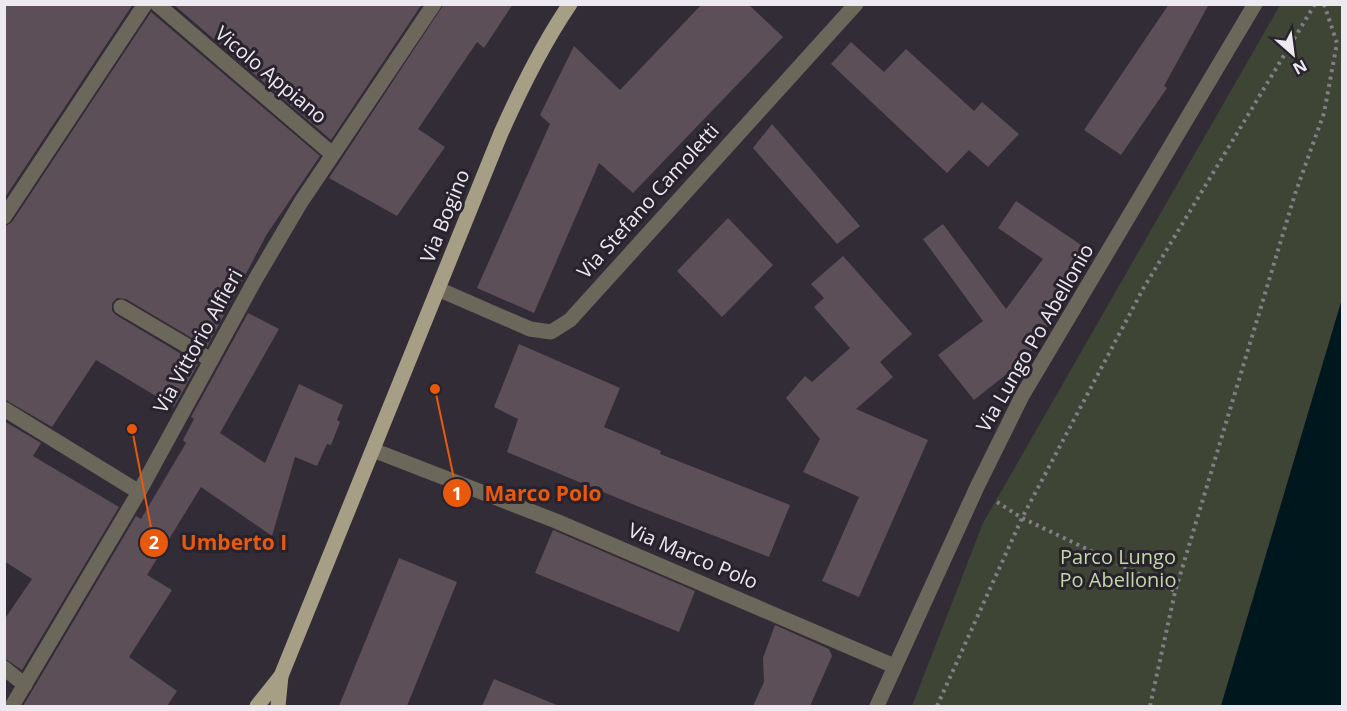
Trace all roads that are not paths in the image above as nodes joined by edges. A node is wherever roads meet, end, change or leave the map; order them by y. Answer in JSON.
{"nodes":[{"id":1,"x":145,"y":4,"type":"edge"},
{"id":2,"x":157,"y":4,"type":"edge"},
{"id":3,"x":434,"y":4,"type":"edge"},
{"id":4,"x":570,"y":4,"type":"edge"},
{"id":5,"x":856,"y":4,"type":"edge"},
{"id":6,"x":1255,"y":4,"type":"edge"},
{"id":7,"x":331,"y":153,"type":"junction"},
{"id":8,"x":4,"y":217,"type":"edge"},
{"id":9,"x":438,"y":289,"type":"junction"},
{"id":10,"x":121,"y":307,"type":"dead end"},
{"id":11,"x":211,"y":360,"type":"junction"},
{"id":12,"x":4,"y":409,"type":"edge"},
{"id":13,"x":373,"y":450,"type":"junction"},
{"id":14,"x":140,"y":492,"type":"junction"},
{"id":15,"x":894,"y":666,"type":"junction"},
{"id":16,"x":4,"y":668,"type":"edge"},
{"id":17,"x":281,"y":676,"type":"junction"},
{"id":18,"x":25,"y":685,"type":"junction"},
{"id":19,"x":12,"y":706,"type":"edge"},
{"id":20,"x":257,"y":706,"type":"edge"},
{"id":21,"x":278,"y":706,"type":"edge"},
{"id":22,"x":877,"y":706,"type":"edge"}],
"edges":[{"from":1,"to":8,"type":"street"},
{"from":2,"to":7,"type":"street","name":"Vicolo Appiano"},
{"from":3,"to":7,"type":"street","name":"Via Vittorio Alfieri"},
{"from":4,"to":9,"type":"main road","name":"Via Bogino"},
{"from":5,"to":9,"type":"street","name":"Via Stefano Camoletti"},
{"from":6,"to":15,"type":"street","name":"Via Lungo Po Abellonio"},
{"from":7,"to":11,"type":"street","name":"Via Vittorio Alfieri"},
{"from":9,"to":13,"type":"main road","name":"Via Bogino"},
{"from":10,"to":11,"type":"street"},
{"from":11,"to":14,"type":"street","name":"Via Vittorio Alfieri"},
{"from":12,"to":14,"type":"street"},
{"from":13,"to":15,"type":"street","name":"Via Marco Polo"},
{"from":13,"to":17,"type":"main road","name":"Via Bogino"},
{"from":14,"to":18,"type":"street","name":"Via Vittorio Alfieri"},
{"from":15,"to":22,"type":"street","name":"Via Lungo Po Abellonio"},
{"from":16,"to":18,"type":"street"},
{"from":17,"to":20,"type":"main road"},
{"from":17,"to":21,"type":"main road"},
{"from":18,"to":19,"type":"street","name":"Via Vittorio Alfieri"}]}
